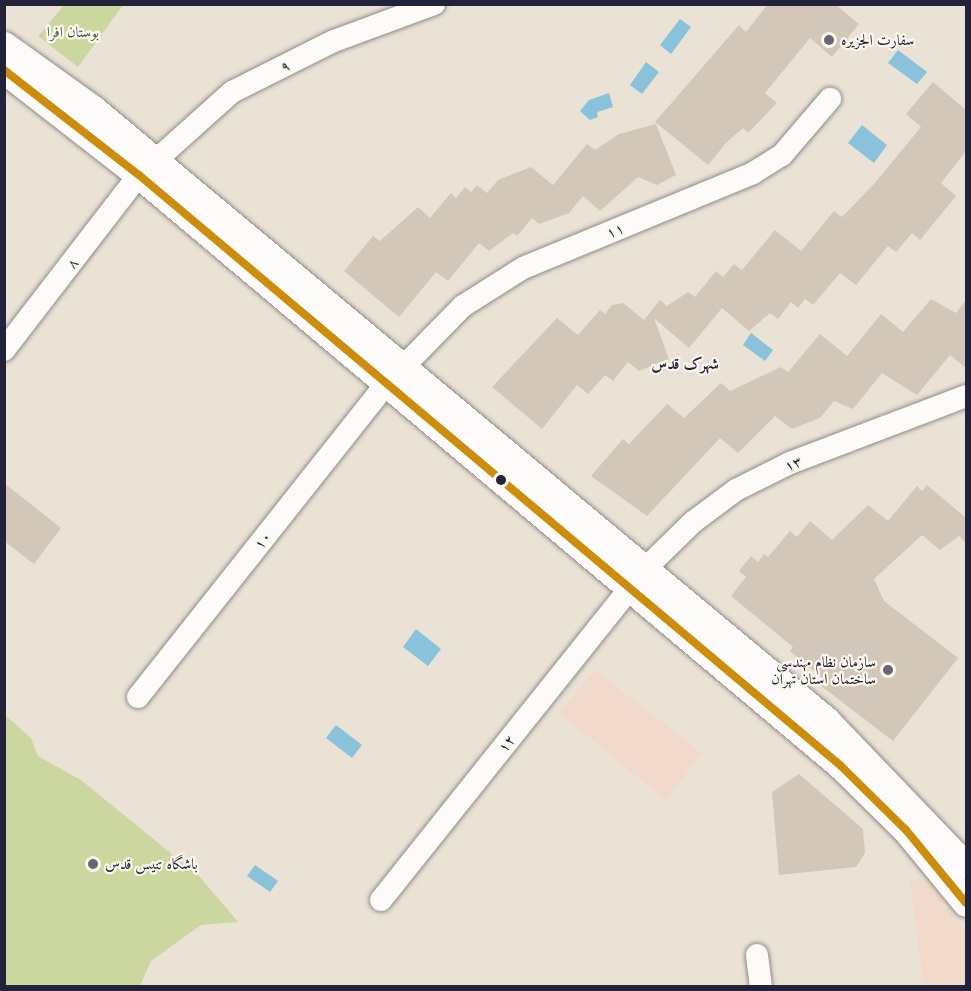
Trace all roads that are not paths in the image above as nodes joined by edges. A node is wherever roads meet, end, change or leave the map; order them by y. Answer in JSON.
{"nodes":[{"id":1,"x":434,"y":4,"type":"edge"},
{"id":2,"x":4,"y":45,"type":"edge"},
{"id":3,"x":4,"y":70,"type":"edge"},
{"id":4,"x":830,"y":99,"type":"dead end"},
{"id":5,"x":147,"y":168,"type":"junction"},
{"id":6,"x":4,"y":350,"type":"edge"},
{"id":7,"x":394,"y":376,"type":"junction"},
{"id":8,"x":966,"y":396,"type":"edge"},
{"id":9,"x":638,"y":579,"type":"junction"},
{"id":10,"x":138,"y":697,"type":"dead end"},
{"id":11,"x":803,"y":718,"type":"junction"},
{"id":12,"x":966,"y":866,"type":"edge"},
{"id":13,"x":381,"y":900,"type":"dead end"},
{"id":14,"x":966,"y":903,"type":"edge"},
{"id":15,"x":758,"y":955,"type":"dead end"},
{"id":16,"x":760,"y":987,"type":"edge"}],
"edges":[{"from":1,"to":5,"type":"street","name":"۹"},
{"from":2,"to":5,"type":"street"},
{"from":3,"to":5,"type":"street"},
{"from":4,"to":7,"type":"street","name":"۱۱"},
{"from":5,"to":6,"type":"street","name":"۸"},
{"from":5,"to":7,"type":"street"},
{"from":7,"to":9,"type":"street"},
{"from":7,"to":10,"type":"street","name":"۱۰"},
{"from":8,"to":9,"type":"street","name":"۱۳"},
{"from":9,"to":11,"type":"street"},
{"from":9,"to":13,"type":"street","name":"۱۲"},
{"from":11,"to":12,"type":"street"},
{"from":11,"to":14,"type":"street"},
{"from":15,"to":16,"type":"street"}]}
